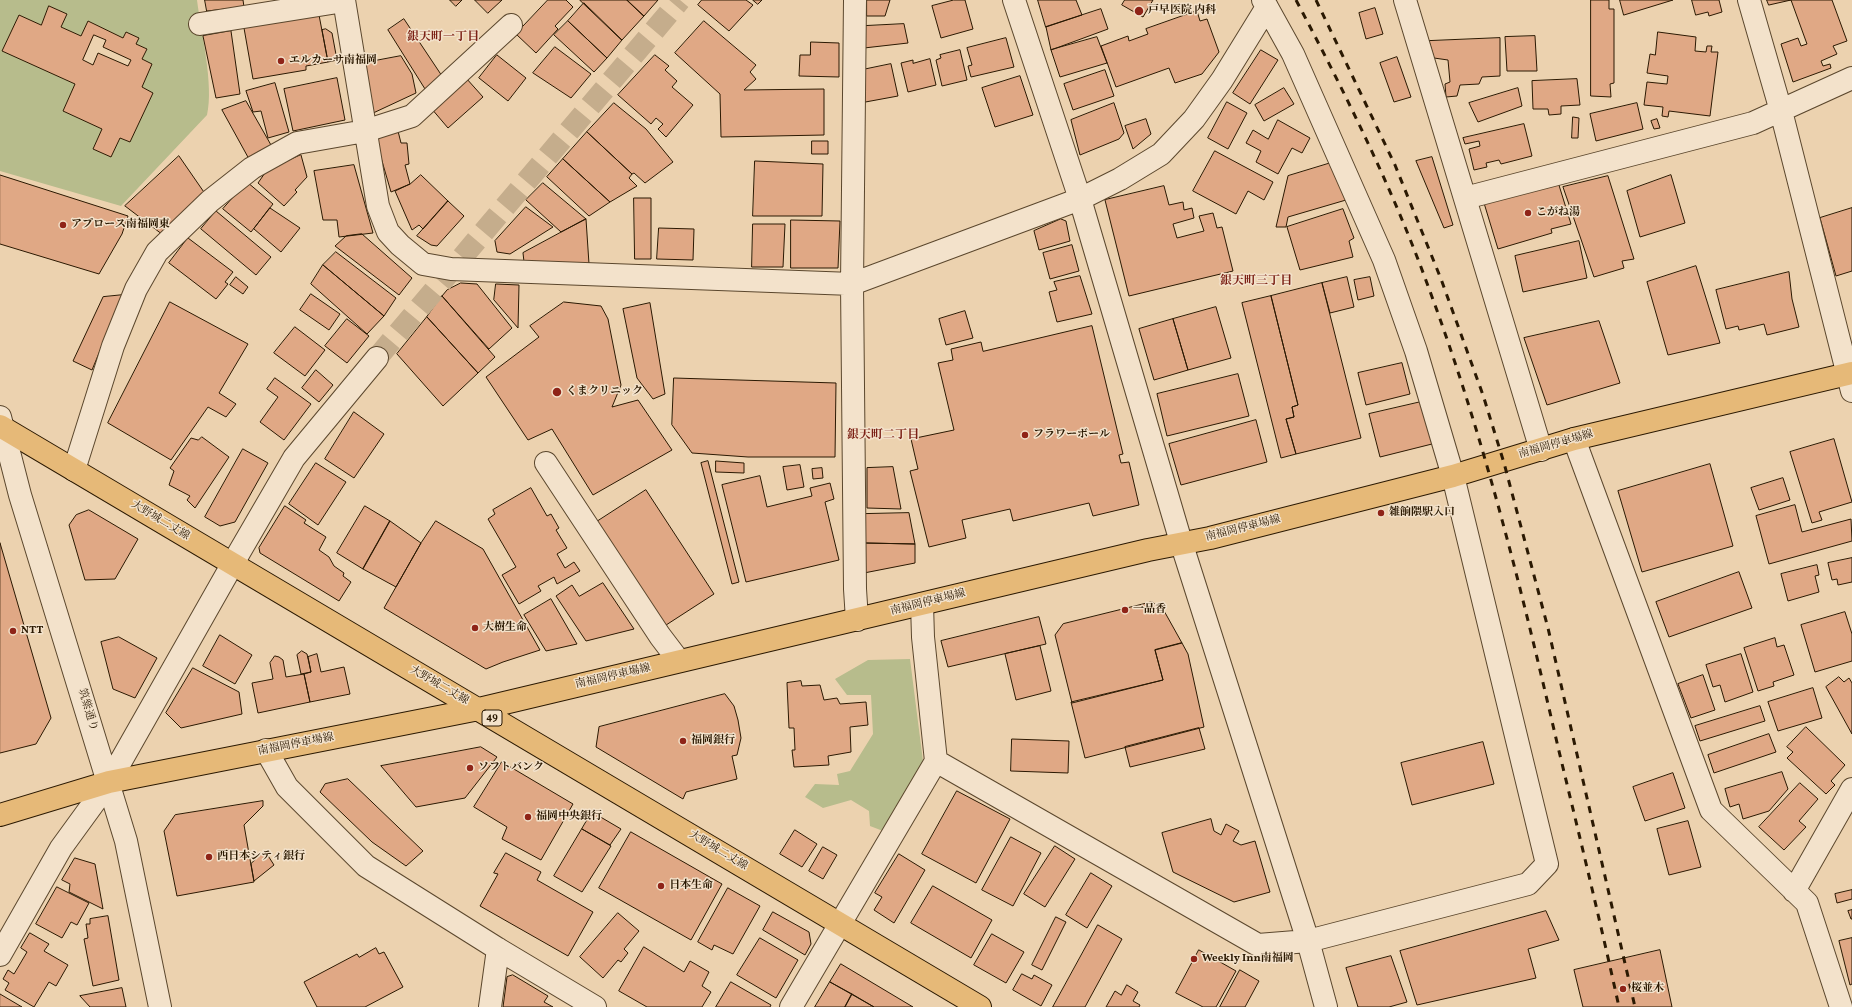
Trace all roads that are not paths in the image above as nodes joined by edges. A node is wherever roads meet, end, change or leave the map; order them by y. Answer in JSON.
{"nodes":[{"id":1,"x":344,"y":0,"type":"edge"},
{"id":2,"x":855,"y":0,"type":"edge"},
{"id":3,"x":1014,"y":0,"type":"edge"},
{"id":4,"x":1405,"y":0,"type":"edge"},
{"id":5,"x":1749,"y":0,"type":"edge"},
{"id":6,"x":1265,"y":3,"type":"edge"},
{"id":7,"x":200,"y":24,"type":"dead end"},
{"id":8,"x":511,"y":25,"type":"dead end"},
{"id":9,"x":1852,"y":78,"type":"edge"},
{"id":10,"x":1781,"y":111,"type":"junction"},
{"id":11,"x":365,"y":131,"type":"junction"},
{"id":12,"x":1465,"y":198,"type":"junction"},
{"id":13,"x":1080,"y":199,"type":"junction"},
{"id":14,"x":852,"y":284,"type":"junction"},
{"id":15,"x":377,"y":358,"type":"tunnel mouth"},
{"id":16,"x":1850,"y":379,"type":"edge"},
{"id":17,"x":1,"y":424,"type":"edge"},
{"id":18,"x":1574,"y":439,"type":"junction"},
{"id":19,"x":1541,"y":450,"type":"junction"},
{"id":20,"x":546,"y":463,"type":"dead end"},
{"id":21,"x":74,"y":470,"type":"junction"},
{"id":22,"x":1454,"y":476,"type":"junction"},
{"id":23,"x":1181,"y":542,"type":"junction"},
{"id":24,"x":233,"y":564,"type":"junction"},
{"id":25,"x":922,"y":604,"type":"junction"},
{"id":26,"x":857,"y":620,"type":"junction"},
{"id":27,"x":679,"y":661,"type":"junction"},
{"id":28,"x":479,"y":709,"type":"junction"},
{"id":29,"x":266,"y":750,"type":"junction"},
{"id":30,"x":936,"y":761,"type":"junction"},
{"id":31,"x":109,"y":782,"type":"junction"},
{"id":32,"x":1852,"y":789,"type":"edge"},
{"id":33,"x":0,"y":815,"type":"edge"},
{"id":34,"x":1794,"y":891,"type":"junction"},
{"id":35,"x":841,"y":924,"type":"junction"},
{"id":36,"x":1308,"y":941,"type":"junction"},
{"id":37,"x":498,"y":949,"type":"junction"},
{"id":38,"x":0,"y":955,"type":"edge"},
{"id":39,"x":160,"y":1007,"type":"edge"},
{"id":40,"x":490,"y":1007,"type":"edge"},
{"id":41,"x":595,"y":1007,"type":"edge"},
{"id":42,"x":791,"y":1007,"type":"edge"},
{"id":43,"x":980,"y":1007,"type":"edge"},
{"id":44,"x":1326,"y":1007,"type":"edge"},
{"id":45,"x":1841,"y":1007,"type":"edge"}],
"edges":[{"from":1,"to":7,"type":"street"},
{"from":1,"to":11,"type":"street"},
{"from":2,"to":14,"type":"street"},
{"from":3,"to":13,"type":"street"},
{"from":4,"to":12,"type":"street"},
{"from":5,"to":10,"type":"street"},
{"from":6,"to":13,"type":"street"},
{"from":6,"to":22,"type":"street"},
{"from":8,"to":11,"type":"street"},
{"from":9,"to":10,"type":"street"},
{"from":10,"to":12,"type":"street"},
{"from":10,"to":16,"type":"street"},
{"from":11,"to":14,"type":"street"},
{"from":11,"to":21,"type":"street"},
{"from":12,"to":19,"type":"street"},
{"from":13,"to":14,"type":"street"},
{"from":13,"to":23,"type":"street"},
{"from":14,"to":26,"type":"street"},
{"from":15,"to":24,"type":"street"},
{"from":16,"to":18,"type":"main road","name":"南福岡停車場線"},
{"from":17,"to":21,"type":"main road","name":"大野城二丈線","number":"49"},
{"from":17,"to":31,"type":"street","name":"筑紫通り"},
{"from":18,"to":19,"type":"main road","name":"南福岡停車場線"},
{"from":18,"to":34,"type":"street"},
{"from":19,"to":22,"type":"main road","name":"南福岡停車場線"},
{"from":20,"to":27,"type":"street"},
{"from":21,"to":24,"type":"main road","name":"大野城二丈線","number":"49"},
{"from":22,"to":23,"type":"main road","name":"南福岡停車場線"},
{"from":22,"to":36,"type":"street"},
{"from":23,"to":25,"type":"main road","name":"南福岡停車場線"},
{"from":23,"to":36,"type":"street"},
{"from":24,"to":28,"type":"main road","name":"大野城二丈線","number":"49"},
{"from":24,"to":31,"type":"street"},
{"from":25,"to":26,"type":"main road","name":"南福岡停車場線"},
{"from":25,"to":30,"type":"street"},
{"from":26,"to":27,"type":"main road","name":"南福岡停車場線"},
{"from":27,"to":28,"type":"main road","name":"南福岡停車場線"},
{"from":28,"to":29,"type":"main road","name":"南福岡停車場線"},
{"from":28,"to":35,"type":"main road","name":"大野城二丈線","number":"49"},
{"from":29,"to":31,"type":"main road","name":"南福岡停車場線"},
{"from":29,"to":37,"type":"street"},
{"from":30,"to":35,"type":"street"},
{"from":30,"to":36,"type":"street"},
{"from":31,"to":33,"type":"main road","name":"南福岡停車場線"},
{"from":31,"to":38,"type":"street"},
{"from":31,"to":39,"type":"street","name":"筑紫通り"},
{"from":32,"to":34,"type":"street"},
{"from":34,"to":45,"type":"street"},
{"from":35,"to":42,"type":"street"},
{"from":35,"to":43,"type":"main road","name":"大野城二丈線","number":"49"},
{"from":36,"to":44,"type":"street"},
{"from":37,"to":40,"type":"street"},
{"from":37,"to":41,"type":"street"}]}
